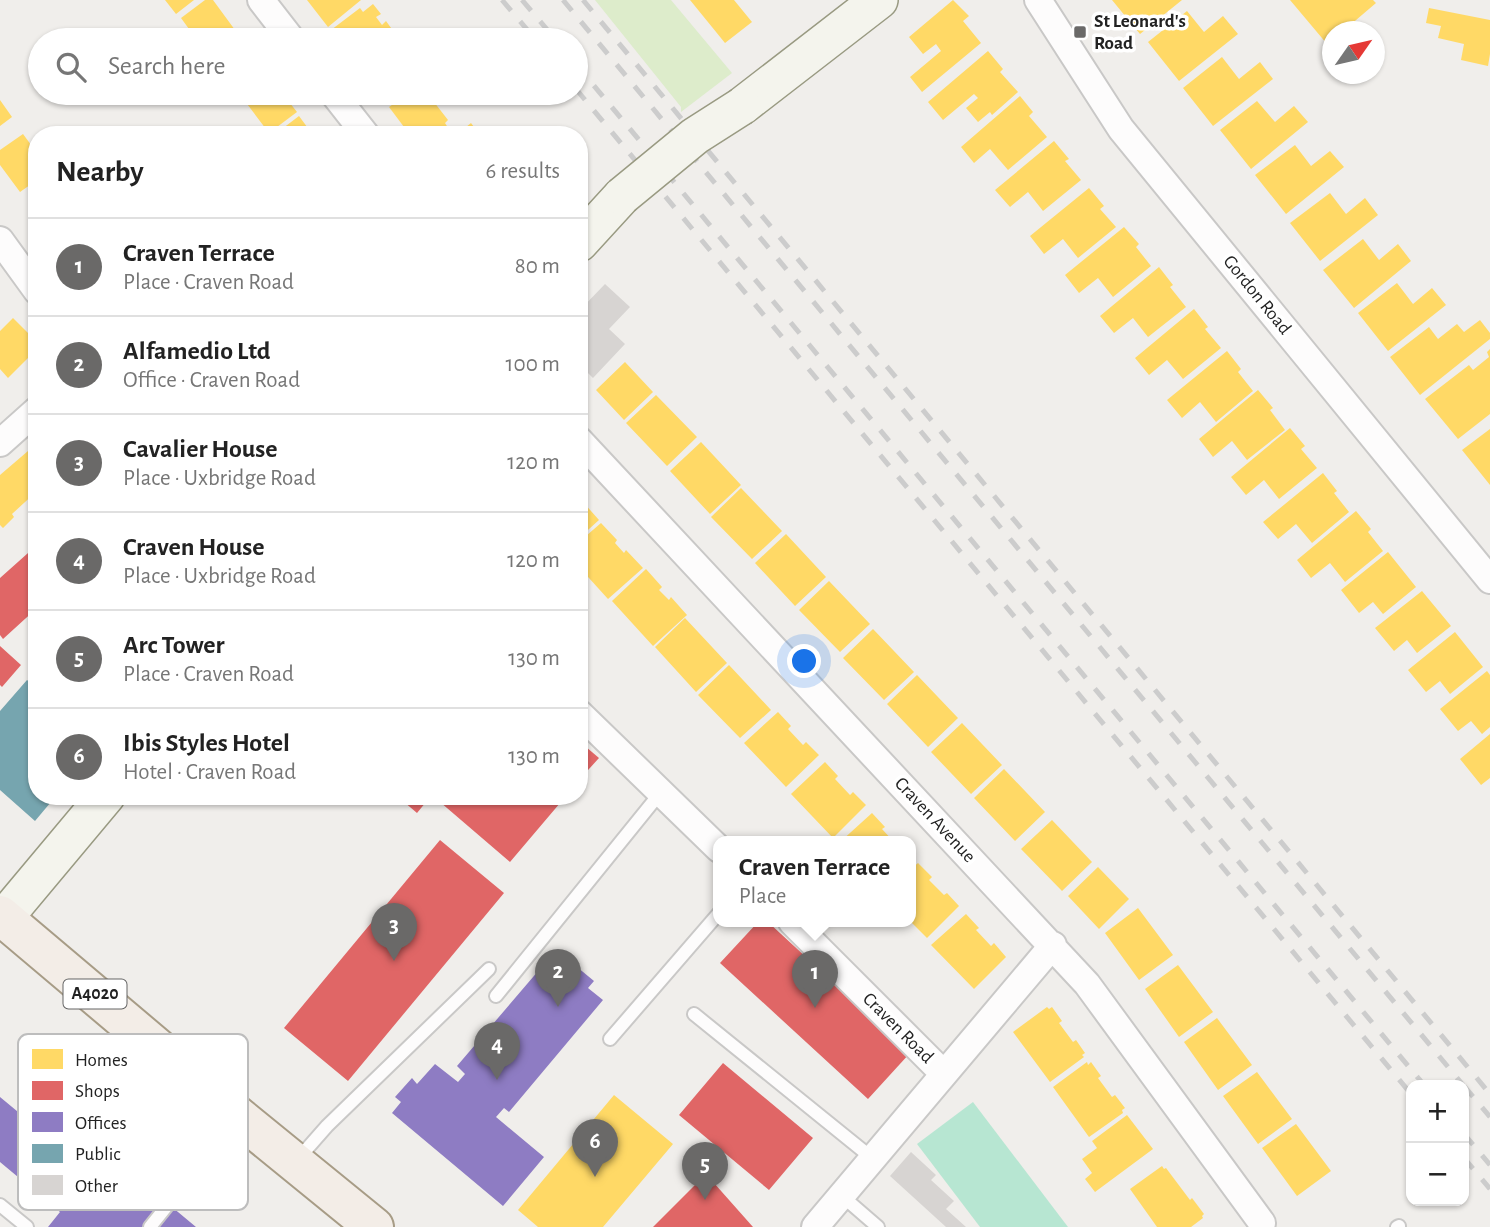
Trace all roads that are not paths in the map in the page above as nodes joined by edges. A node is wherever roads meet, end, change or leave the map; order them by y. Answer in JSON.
{"nodes":[{"id":1,"x":879,"y":0,"type":"edge"},
{"id":2,"x":1038,"y":0,"type":"edge"},
{"id":3,"x":265,"y":1,"type":"edge"},
{"id":4,"x":284,"y":28,"type":"edge"},
{"id":5,"x":342,"y":105,"type":"edge"},
{"id":6,"x":359,"y":126,"type":"edge"},
{"id":7,"x":588,"y":233,"type":"edge"},
{"id":8,"x":0,"y":240,"type":"edge"},
{"id":9,"x":28,"y":279,"type":"edge"},
{"id":10,"x":28,"y":418,"type":"edge"},
{"id":11,"x":0,"y":443,"type":"edge"},
{"id":12,"x":588,"y":450,"type":"edge"},
{"id":13,"x":1490,"y":580,"type":"edge"},
{"id":14,"x":588,"y":722,"type":"edge"},
{"id":15,"x":662,"y":792,"type":"junction"},
{"id":16,"x":99,"y":805,"type":"edge"},
{"id":17,"x":713,"y":843,"type":"edge"},
{"id":18,"x":713,"y":920,"type":"edge"},
{"id":19,"x":6,"y":923,"type":"edge"},
{"id":20,"x":797,"y":927,"type":"edge"},
{"id":21,"x":1053,"y":946,"type":"junction"},
{"id":22,"x":489,"y":969,"type":"dead end"},
{"id":23,"x":496,"y":996,"type":"dead end"},
{"id":24,"x":694,"y":1014,"type":"dead end"},
{"id":25,"x":139,"y":1034,"type":"edge"},
{"id":26,"x":610,"y":1039,"type":"dead end"},
{"id":27,"x":944,"y":1074,"type":"junction"},
{"id":28,"x":248,"y":1124,"type":"edge"},
{"id":29,"x":872,"y":1158,"type":"junction"},
{"id":30,"x":296,"y":1162,"type":"junction"},
{"id":31,"x":841,"y":1195,"type":"junction"},
{"id":32,"x":0,"y":1205,"type":"edge"},
{"id":33,"x":164,"y":1210,"type":"edge"},
{"id":34,"x":369,"y":1225,"type":"edge"},
{"id":35,"x":1262,"y":1225,"type":"edge"},
{"id":36,"x":27,"y":1227,"type":"edge"},
{"id":37,"x":150,"y":1227,"type":"edge"},
{"id":38,"x":814,"y":1227,"type":"edge"},
{"id":39,"x":878,"y":1227,"type":"edge"}],
"edges":[{"from":1,"to":7,"type":"street","bridge":true},
{"from":2,"to":13,"type":"street","name":"Gordon Road"},
{"from":3,"to":4,"type":"street"},
{"from":5,"to":6,"type":"street"},
{"from":8,"to":9,"type":"street"},
{"from":10,"to":11,"type":"street"},
{"from":12,"to":21,"type":"street","name":"Craven Avenue"},
{"from":14,"to":15,"type":"street"},
{"from":15,"to":17,"type":"street"},
{"from":15,"to":23,"type":"lane"},
{"from":16,"to":19,"type":"street"},
{"from":18,"to":26,"type":"lane"},
{"from":19,"to":25,"type":"main road","number":"A4020"},
{"from":20,"to":27,"type":"street","name":"Craven Road"},
{"from":21,"to":27,"type":"street","name":"Craven Road"},
{"from":21,"to":35,"type":"street","name":"Craven Avenue"},
{"from":22,"to":30,"type":"lane"},
{"from":24,"to":29,"type":"lane"},
{"from":27,"to":29,"type":"street","name":"Craven Road"},
{"from":28,"to":30,"type":"main road","number":"A4020"},
{"from":29,"to":31,"type":"street","name":"Craven Road"},
{"from":30,"to":34,"type":"main road","number":"A4020"},
{"from":31,"to":38,"type":"street","name":"Craven Road"},
{"from":31,"to":39,"type":"lane"},
{"from":32,"to":36,"type":"lane"},
{"from":33,"to":37,"type":"lane"}]}
